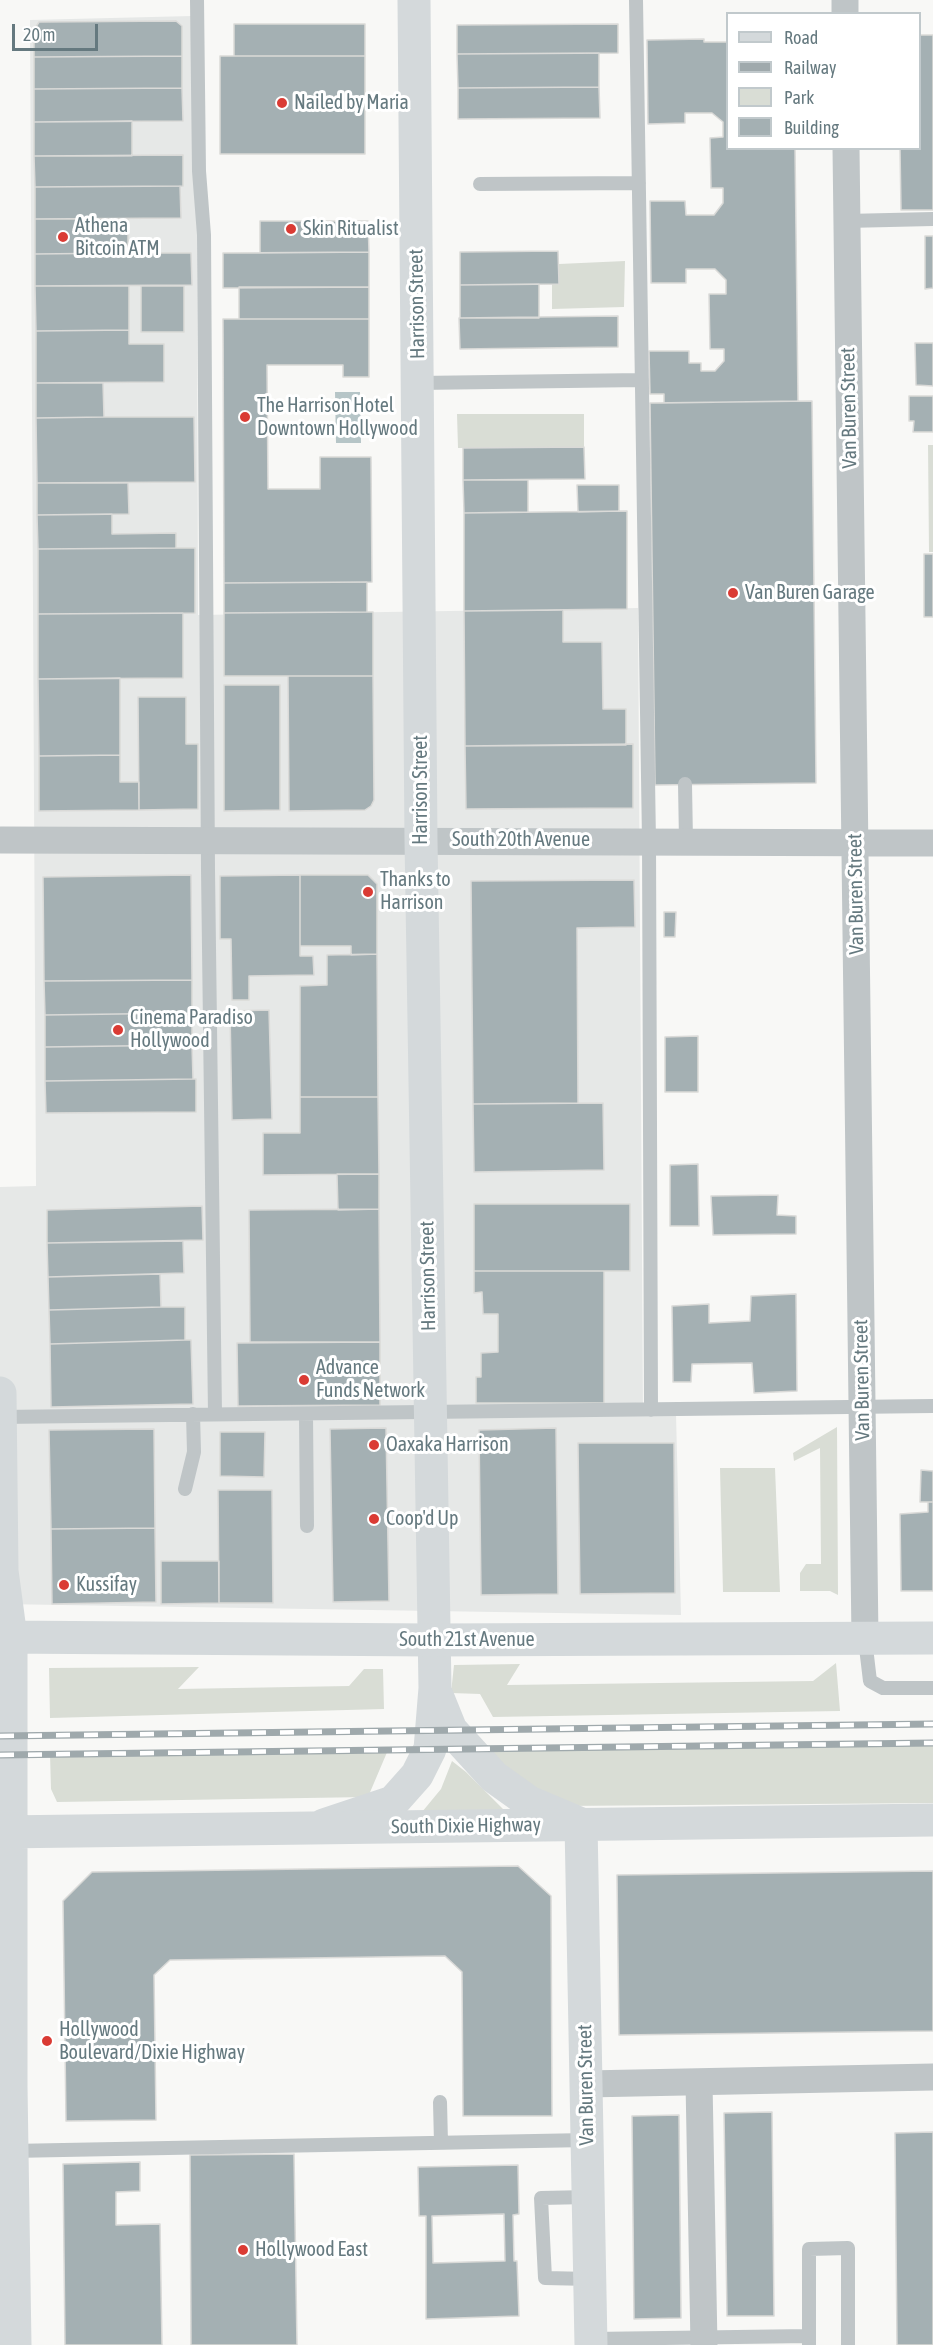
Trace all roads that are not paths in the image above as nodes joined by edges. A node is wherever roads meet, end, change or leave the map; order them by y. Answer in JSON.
{"nodes":[{"id":1,"x":197,"y":0,"type":"edge"},
{"id":2,"x":414,"y":0,"type":"edge"},
{"id":3,"x":636,"y":0,"type":"edge"},
{"id":4,"x":846,"y":150,"type":"edge"},
{"id":5,"x":639,"y":183,"type":"junction"},
{"id":6,"x":480,"y":184,"type":"dead end"},
{"id":7,"x":933,"y":219,"type":"edge"},
{"id":8,"x":846,"y":220,"type":"junction"},
{"id":9,"x":642,"y":380,"type":"junction"},
{"id":10,"x":418,"y":383,"type":"junction"},
{"id":11,"x":685,"y":784,"type":"dead end"},
{"id":12,"x":0,"y":840,"type":"edge"},
{"id":13,"x":208,"y":840,"type":"junction"},
{"id":14,"x":421,"y":840,"type":"junction"},
{"id":15,"x":649,"y":841,"type":"junction"},
{"id":16,"x":686,"y":841,"type":"junction"},
{"id":17,"x":855,"y":842,"type":"junction"},
{"id":18,"x":933,"y":843,"type":"edge"},
{"id":19,"x":0,"y":1393,"type":"edge"},
{"id":20,"x":933,"y":1406,"type":"edge"},
{"id":21,"x":862,"y":1407,"type":"junction"},
{"id":22,"x":651,"y":1410,"type":"junction"},
{"id":23,"x":430,"y":1413,"type":"junction"},
{"id":24,"x":193,"y":1414,"type":"junction"},
{"id":25,"x":215,"y":1414,"type":"junction"},
{"id":26,"x":306,"y":1414,"type":"junction"},
{"id":27,"x":0,"y":1417,"type":"edge"},
{"id":28,"x":185,"y":1489,"type":"dead end"},
{"id":29,"x":307,"y":1526,"type":"dead end"},
{"id":30,"x":5,"y":1638,"type":"edge"},
{"id":31,"x":933,"y":1638,"type":"edge"},
{"id":32,"x":865,"y":1639,"type":"junction"},
{"id":33,"x":433,"y":1640,"type":"junction"},
{"id":34,"x":435,"y":1688,"type":"junction"},
{"id":35,"x":933,"y":1688,"type":"edge"},
{"id":36,"x":933,"y":1820,"type":"edge"},
{"id":37,"x":581,"y":1824,"type":"junction"},
{"id":38,"x":314,"y":1828,"type":"junction"},
{"id":39,"x":5,"y":1832,"type":"edge"},
{"id":40,"x":0,"y":2068,"type":"edge"},
{"id":41,"x":933,"y":2077,"type":"edge"},
{"id":42,"x":699,"y":2082,"type":"junction"},
{"id":43,"x":586,"y":2084,"type":"junction"},
{"id":44,"x":440,"y":2102,"type":"dead end"},
{"id":45,"x":587,"y":2140,"type":"junction"},
{"id":46,"x":8,"y":2142,"type":"edge"},
{"id":47,"x":441,"y":2143,"type":"junction"},
{"id":48,"x":588,"y":2197,"type":"junction"},
{"id":49,"x":590,"y":2279,"type":"junction"},
{"id":50,"x":704,"y":2340,"type":"edge"},
{"id":51,"x":809,"y":2340,"type":"edge"},
{"id":52,"x":591,"y":2342,"type":"edge"},
{"id":53,"x":15,"y":2345,"type":"edge"},
{"id":54,"x":848,"y":2345,"type":"edge"}],
"edges":[{"from":1,"to":13,"type":"lane"},
{"from":2,"to":10,"type":"main road","name":"Harrison Street"},
{"from":3,"to":5,"type":"lane"},
{"from":4,"to":8,"type":"street","name":"Van Buren Street"},
{"from":5,"to":6,"type":"lane"},
{"from":5,"to":9,"type":"lane"},
{"from":7,"to":8,"type":"lane"},
{"from":8,"to":17,"type":"street","name":"Van Buren Street"},
{"from":9,"to":10,"type":"lane"},
{"from":9,"to":15,"type":"lane"},
{"from":10,"to":14,"type":"main road","name":"Harrison Street"},
{"from":11,"to":16,"type":"lane"},
{"from":12,"to":13,"type":"street","name":"South 20th Avenue"},
{"from":13,"to":14,"type":"street","name":"South 20th Avenue"},
{"from":13,"to":25,"type":"lane"},
{"from":14,"to":15,"type":"street","name":"South 20th Avenue"},
{"from":14,"to":23,"type":"main road","name":"Harrison Street"},
{"from":15,"to":16,"type":"street","name":"South 20th Avenue"},
{"from":15,"to":22,"type":"lane"},
{"from":16,"to":17,"type":"street","name":"South 20th Avenue"},
{"from":17,"to":18,"type":"street","name":"South 20th Avenue"},
{"from":17,"to":21,"type":"street","name":"Van Buren Street"},
{"from":19,"to":27,"type":"main road"},
{"from":20,"to":21,"type":"lane"},
{"from":21,"to":22,"type":"lane"},
{"from":21,"to":32,"type":"street","name":"Van Buren Street"},
{"from":22,"to":23,"type":"lane"},
{"from":23,"to":26,"type":"lane"},
{"from":23,"to":33,"type":"main road","name":"Harrison Street"},
{"from":24,"to":25,"type":"lane"},
{"from":24,"to":27,"type":"lane"},
{"from":24,"to":28,"type":"lane"},
{"from":25,"to":26,"type":"lane"},
{"from":26,"to":29,"type":"lane"},
{"from":27,"to":30,"type":"main road"},
{"from":30,"to":33,"type":"main road","name":"South 21st Avenue"},
{"from":30,"to":39,"type":"main road"},
{"from":31,"to":32,"type":"main road","name":"South 21st Avenue"},
{"from":32,"to":33,"type":"main road","name":"South 21st Avenue"},
{"from":32,"to":35,"type":"lane"},
{"from":33,"to":34,"type":"main road","name":"Harrison Street"},
{"from":34,"to":37,"type":"main road","name":"Harrison Street"},
{"from":34,"to":38,"type":"main road","name":"Harrison Street"},
{"from":36,"to":37,"type":"main road","name":"South Dixie Highway"},
{"from":37,"to":38,"type":"main road","name":"South Dixie Highway"},
{"from":37,"to":43,"type":"main road","name":"Van Buren Street"},
{"from":38,"to":39,"type":"main road","name":"South Dixie Highway"},
{"from":39,"to":46,"type":"main road"},
{"from":40,"to":46,"type":"main road"},
{"from":41,"to":42,"type":"street"},
{"from":42,"to":43,"type":"street"},
{"from":42,"to":50,"type":"street"},
{"from":43,"to":45,"type":"main road","name":"Van Buren Street"},
{"from":44,"to":47,"type":"lane"},
{"from":45,"to":47,"type":"lane"},
{"from":45,"to":48,"type":"main road","name":"Van Buren Street"},
{"from":46,"to":47,"type":"lane"},
{"from":46,"to":53,"type":"main road"},
{"from":48,"to":49,"type":"main road","name":"Van Buren Street"},
{"from":48,"to":49,"type":"lane"},
{"from":49,"to":52,"type":"main road","name":"Van Buren Street"},
{"from":50,"to":51,"type":"lane"},
{"from":50,"to":52,"type":"lane"},
{"from":51,"to":54,"type":"lane"}]}
